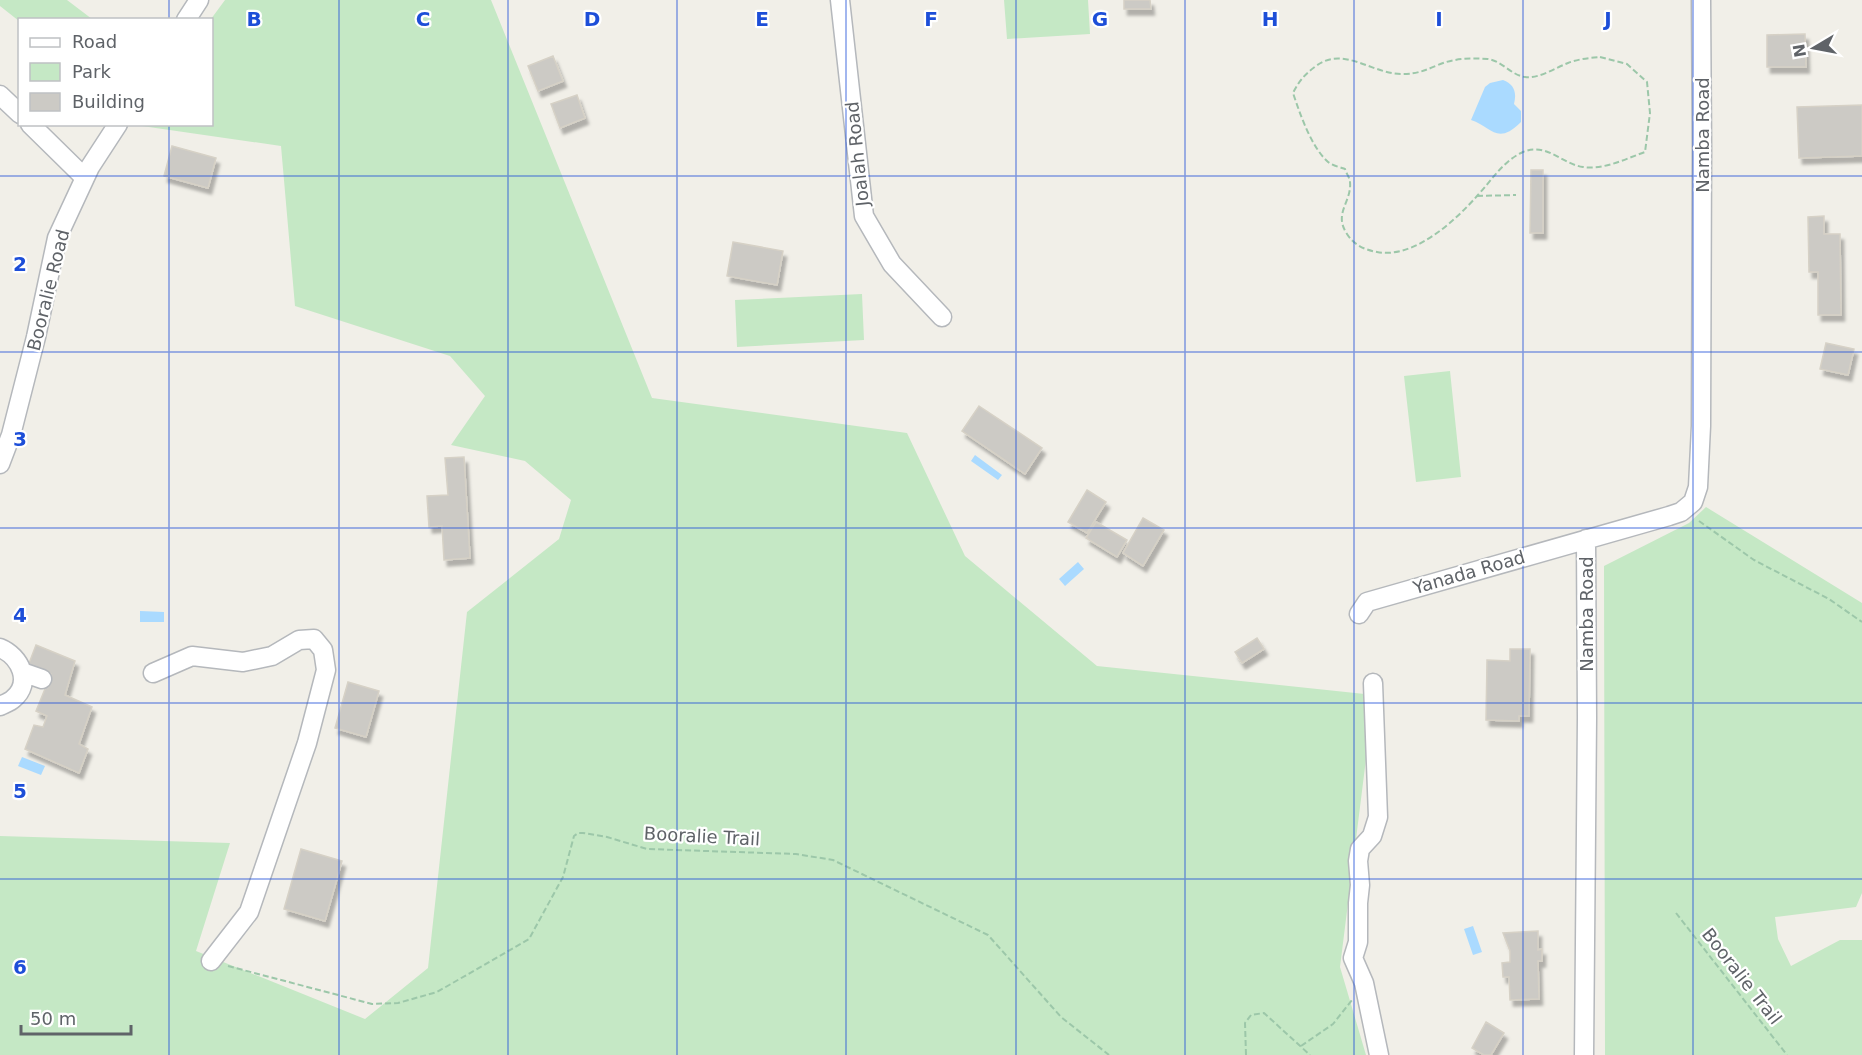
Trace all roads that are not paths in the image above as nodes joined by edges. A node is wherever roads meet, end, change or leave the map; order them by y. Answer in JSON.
{"nodes":[{"id":1,"x":199,"y":0,"type":"edge"},
{"id":2,"x":840,"y":0,"type":"edge"},
{"id":3,"x":1701,"y":0,"type":"edge"},
{"id":4,"x":187,"y":18,"type":"edge"},
{"id":5,"x":0,"y":95,"type":"edge"},
{"id":6,"x":18,"y":112,"type":"edge"},
{"id":7,"x":32,"y":126,"type":"edge"},
{"id":8,"x":117,"y":126,"type":"edge"},
{"id":9,"x":85,"y":178,"type":"junction"},
{"id":10,"x":942,"y":317,"type":"dead end"},
{"id":11,"x":0,"y":464,"type":"edge"},
{"id":12,"x":1586,"y":539,"type":"junction"},
{"id":13,"x":1359,"y":614,"type":"dead end"},
{"id":14,"x":0,"y":648,"type":"edge"},
{"id":15,"x":22,"y":672,"type":"junction"},
{"id":16,"x":153,"y":673,"type":"dead end"},
{"id":17,"x":42,"y":679,"type":"dead end"},
{"id":18,"x":1373,"y":682,"type":"dead end"},
{"id":19,"x":0,"y":706,"type":"edge"},
{"id":20,"x":211,"y":961,"type":"road end"},
{"id":21,"x":1379,"y":1055,"type":"edge"},
{"id":22,"x":1584,"y":1055,"type":"edge"}],
"edges":[{"from":1,"to":4,"type":"street"},
{"from":2,"to":10,"type":"street","name":"Joalah Road"},
{"from":3,"to":12,"type":"street","name":"Namba Road"},
{"from":5,"to":6,"type":"street"},
{"from":7,"to":9,"type":"street"},
{"from":8,"to":9,"type":"street","name":"Booralie Road"},
{"from":9,"to":11,"type":"street","name":"Booralie Road"},
{"from":12,"to":13,"type":"street","name":"Yanada Road"},
{"from":12,"to":22,"type":"street","name":"Namba Road"},
{"from":14,"to":15,"type":"street"},
{"from":15,"to":17,"type":"street"},
{"from":15,"to":19,"type":"street"},
{"from":16,"to":20,"type":"street"},
{"from":18,"to":21,"type":"street"}]}
